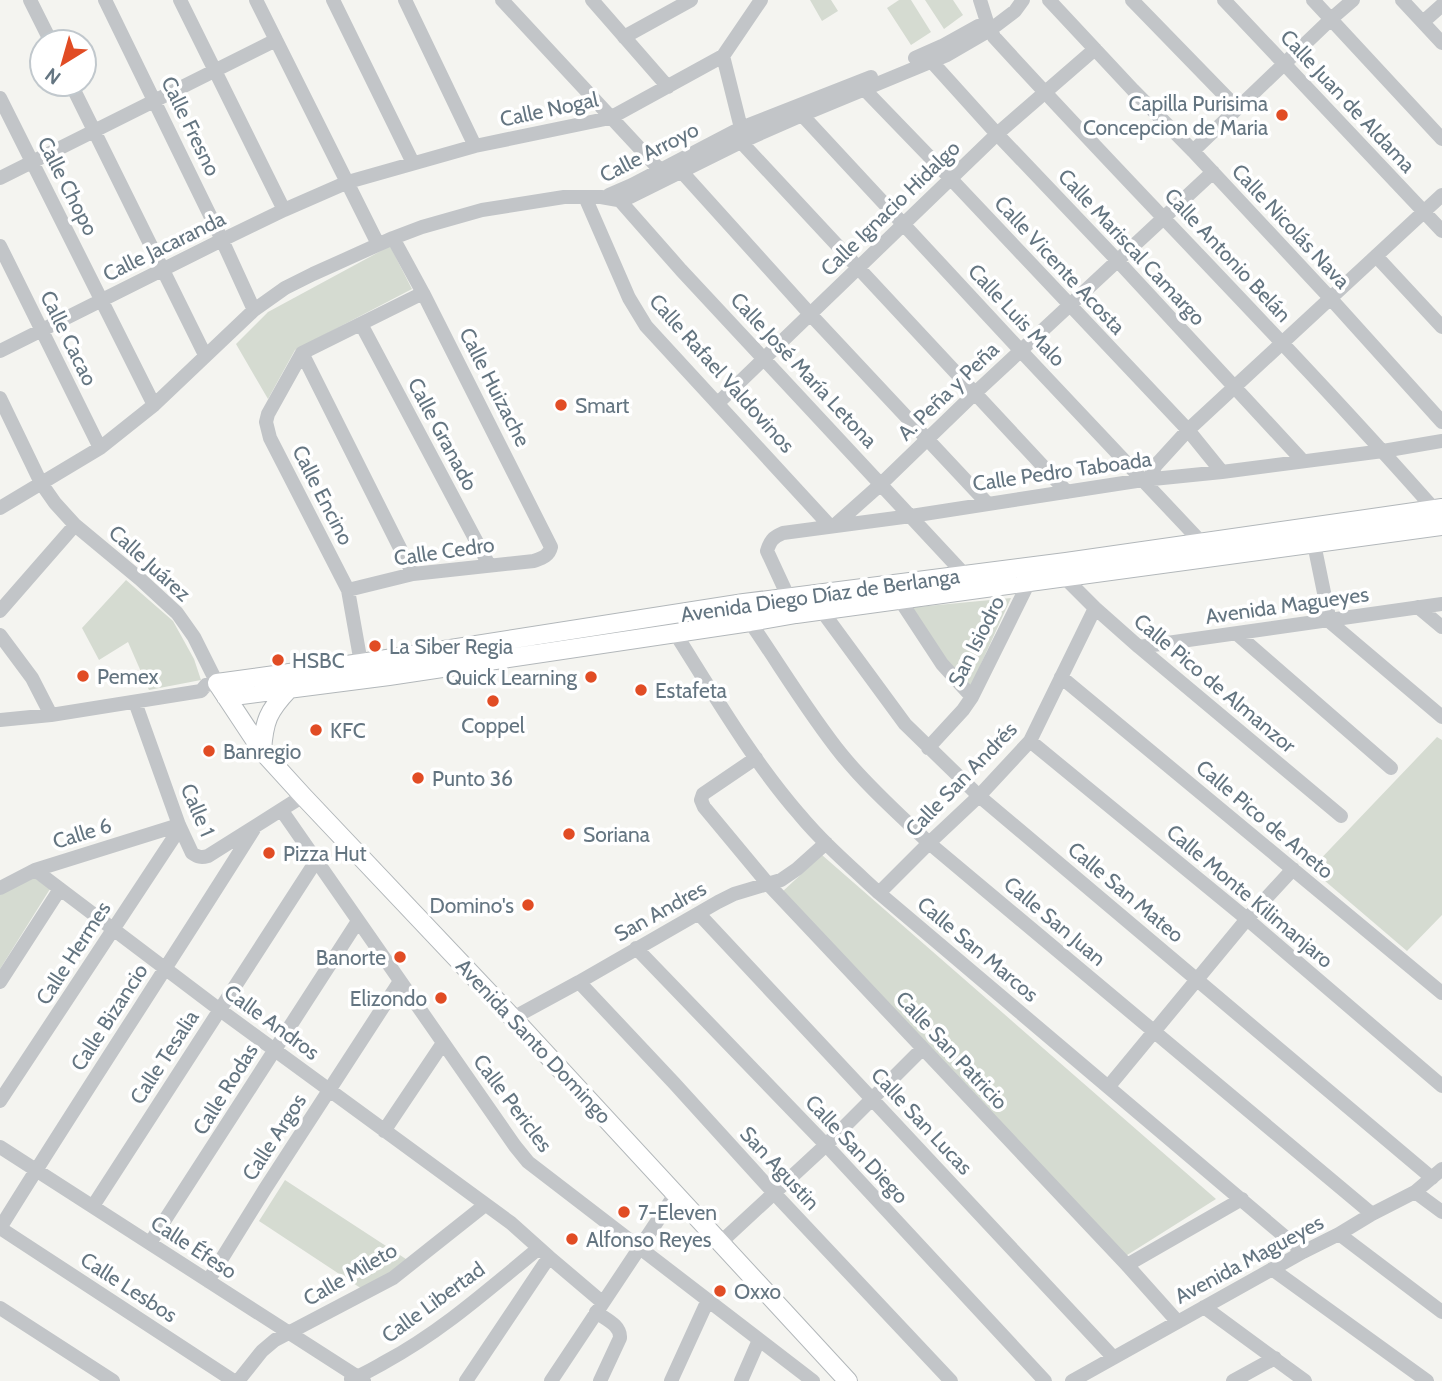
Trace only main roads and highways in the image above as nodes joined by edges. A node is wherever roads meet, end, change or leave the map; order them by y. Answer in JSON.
{"nodes":[{"id":1,"x":1439,"y":514,"type":"edge"},
{"id":2,"x":1312,"y":535,"type":"junction"},
{"id":3,"x":289,"y":689,"type":"junction"},
{"id":4,"x":215,"y":690,"type":"junction"},
{"id":5,"x":262,"y":751,"type":"junction"},
{"id":6,"x":848,"y":1381,"type":"edge"}],
"edges":[{"from":1,"to":2,"type":"main road","name":"Avenida Diego Díaz de Berlanga"},
{"from":2,"to":3,"type":"main road","name":"Avenida Diego Díaz de Berlanga"},
{"from":2,"to":4,"type":"main road","name":"Avenida Diego Díaz de Berlanga"},
{"from":3,"to":4,"type":"main road","name":"Avenida Diego Díaz de Berlanga"},
{"from":3,"to":5,"type":"main road"},
{"from":4,"to":5,"type":"main road","name":"Avenida Santo Domingo"},
{"from":5,"to":6,"type":"main road","name":"Avenida Santo Domingo"}]}
